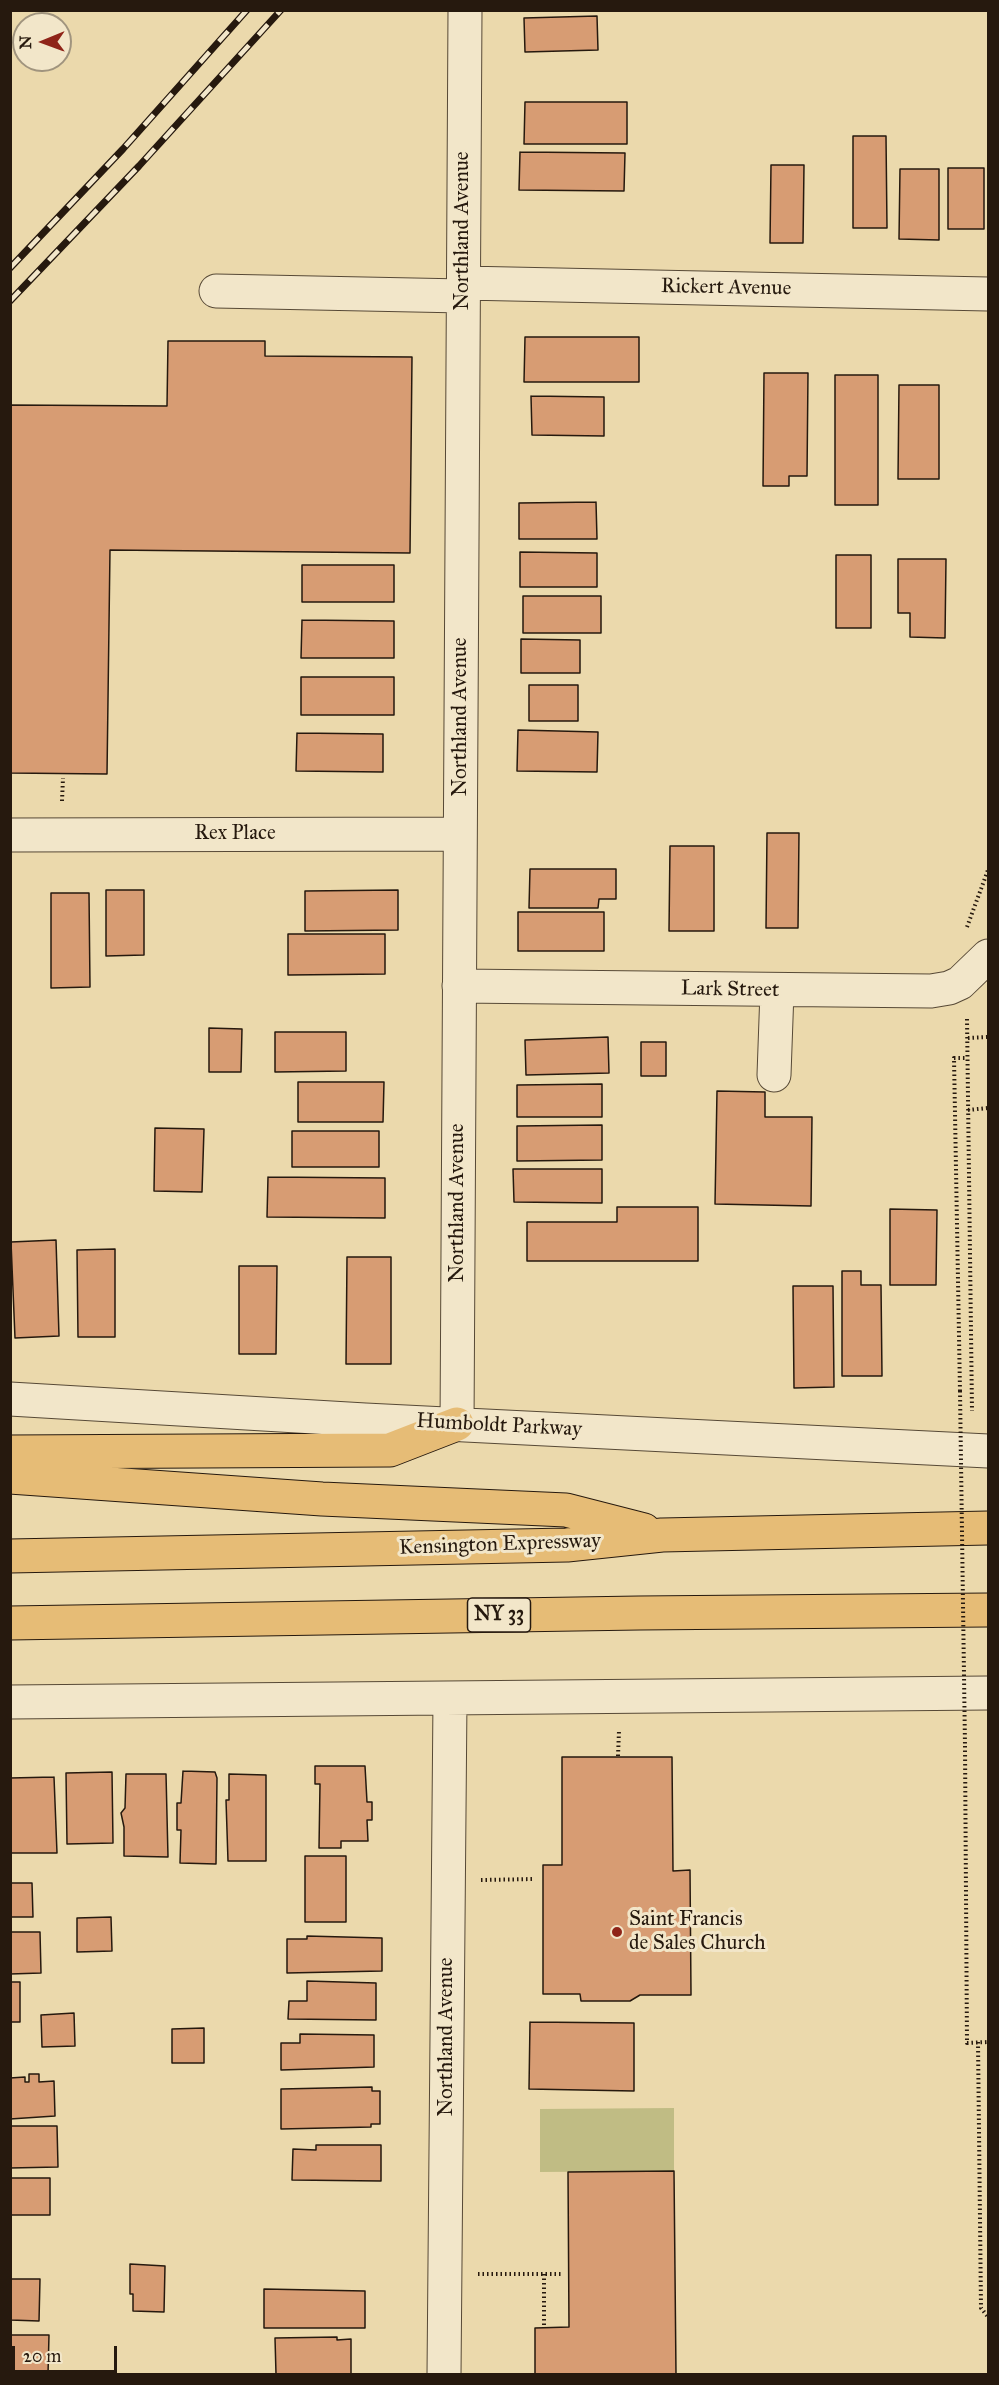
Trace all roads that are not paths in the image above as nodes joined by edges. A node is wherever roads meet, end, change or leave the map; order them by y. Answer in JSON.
{"nodes":[{"id":1,"x":465,"y":10,"type":"edge"},
{"id":2,"x":463,"y":289,"type":"junction"},
{"id":3,"x":216,"y":291,"type":"dead end"},
{"id":4,"x":988,"y":294,"type":"edge"},
{"id":5,"x":460,"y":834,"type":"junction"},
{"id":6,"x":10,"y":835,"type":"edge"},
{"id":7,"x":988,"y":956,"type":"edge"},
{"id":8,"x":459,"y":986,"type":"junction"},
{"id":9,"x":777,"y":991,"type":"junction"},
{"id":10,"x":774,"y":1075,"type":"dead end"},
{"id":11,"x":10,"y":1399,"type":"edge"},
{"id":12,"x":457,"y":1424,"type":"junction"},
{"id":13,"x":988,"y":1451,"type":"edge"},
{"id":14,"x":10,"y":1452,"type":"edge"},
{"id":15,"x":10,"y":1477,"type":"edge"},
{"id":16,"x":988,"y":1528,"type":"edge"},
{"id":17,"x":662,"y":1535,"type":"junction"},
{"id":18,"x":10,"y":1556,"type":"edge"},
{"id":19,"x":988,"y":1610,"type":"edge"},
{"id":20,"x":10,"y":1623,"type":"edge"},
{"id":21,"x":988,"y":1693,"type":"edge"},
{"id":22,"x":450,"y":1700,"type":"junction"},
{"id":23,"x":10,"y":1702,"type":"edge"},
{"id":24,"x":444,"y":2374,"type":"edge"}],
"edges":[{"from":1,"to":2,"type":"street","name":"Northland Avenue"},
{"from":2,"to":3,"type":"street","name":"Rickert Avenue"},
{"from":2,"to":4,"type":"street","name":"Rickert Avenue"},
{"from":2,"to":5,"type":"street","name":"Northland Avenue"},
{"from":5,"to":6,"type":"street","name":"Rex Place"},
{"from":5,"to":8,"type":"street","name":"Northland Avenue"},
{"from":7,"to":9,"type":"street","name":"Lark Street"},
{"from":8,"to":9,"type":"street","name":"Lark Street"},
{"from":8,"to":12,"type":"street","name":"Northland Avenue"},
{"from":9,"to":10,"type":"street"},
{"from":11,"to":12,"type":"street","name":"Humboldt Parkway"},
{"from":12,"to":13,"type":"street","name":"Humboldt Parkway"},
{"from":12,"to":14,"type":"highway"},
{"from":15,"to":17,"type":"highway"},
{"from":16,"to":17,"type":"highway","name":"Kensington Expressway"},
{"from":17,"to":18,"type":"highway","name":"Kensington Expressway"},
{"from":19,"to":20,"type":"highway","number":"NY 33"},
{"from":21,"to":22,"type":"street"},
{"from":22,"to":23,"type":"street"},
{"from":22,"to":24,"type":"street","name":"Northland Avenue"}]}
